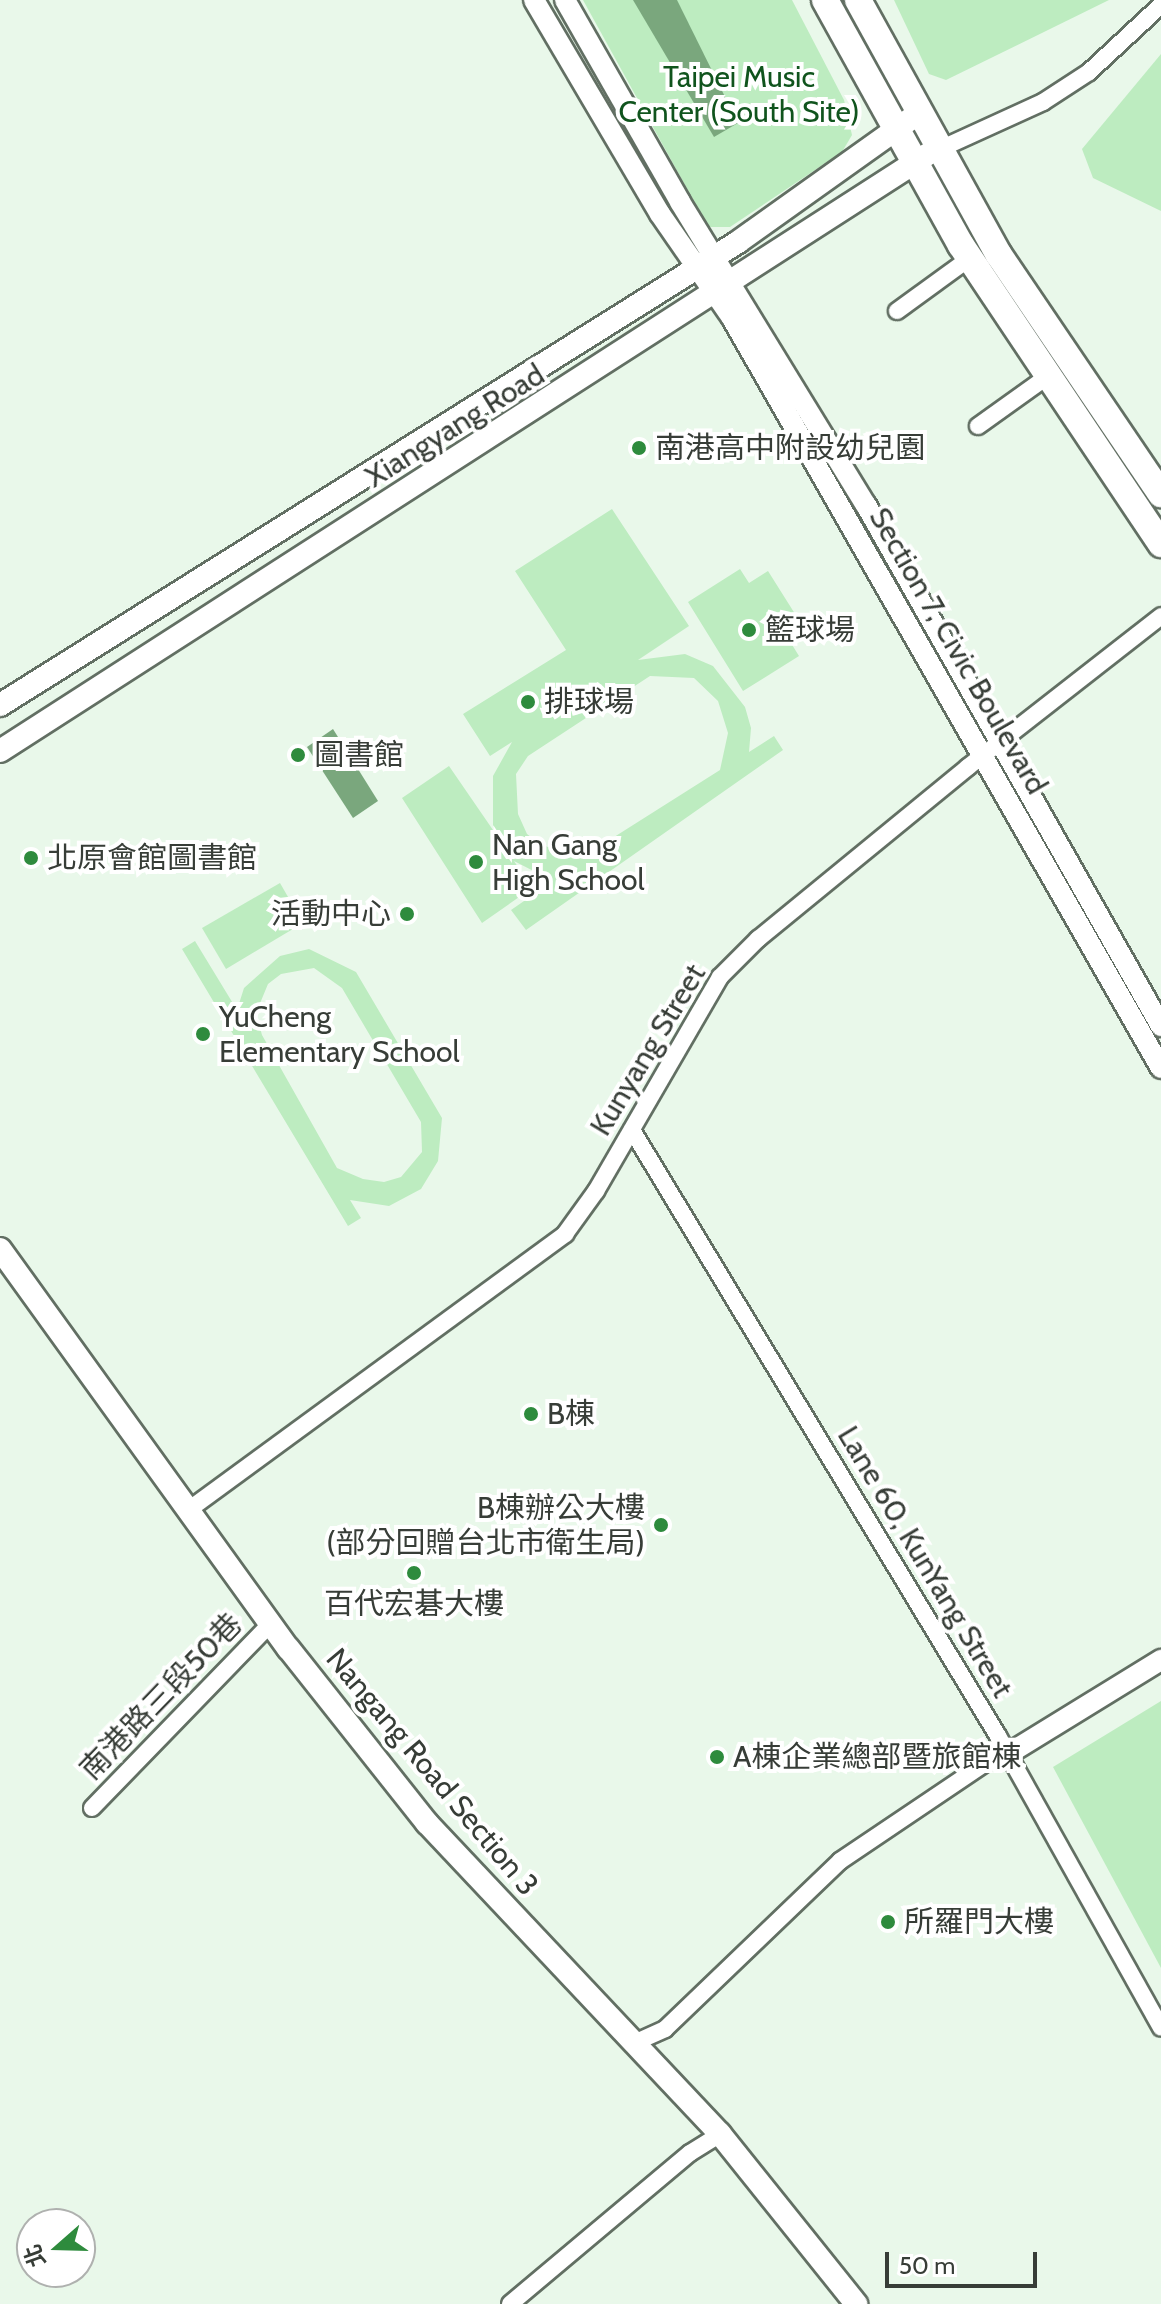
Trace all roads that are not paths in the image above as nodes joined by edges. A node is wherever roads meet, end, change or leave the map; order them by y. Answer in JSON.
{"nodes":[{"id":1,"x":534,"y":0,"type":"edge"},
{"id":2,"x":565,"y":0,"type":"edge"},
{"id":3,"x":825,"y":0,"type":"edge"},
{"id":4,"x":858,"y":0,"type":"edge"},
{"id":5,"x":1161,"y":5,"type":"edge"},
{"id":6,"x":920,"y":112,"type":"junction"},
{"id":7,"x":895,"y":129,"type":"junction"},
{"id":8,"x":940,"y":149,"type":"junction"},
{"id":9,"x":911,"y":161,"type":"junction"},
{"id":10,"x":970,"y":258,"type":"junction"},
{"id":11,"x":706,"y":261,"type":"junction"},
{"id":12,"x":724,"y":289,"type":"junction"},
{"id":13,"x":897,"y":311,"type":"dead end"},
{"id":14,"x":1051,"y":374,"type":"junction"},
{"id":15,"x":978,"y":426,"type":"dead end"},
{"id":16,"x":1161,"y":494,"type":"edge"},
{"id":17,"x":1161,"y":544,"type":"edge"},
{"id":18,"x":1161,"y":616,"type":"edge"},
{"id":19,"x":0,"y":705,"type":"edge"},
{"id":20,"x":1001,"y":743,"type":"junction"},
{"id":21,"x":0,"y":751,"type":"edge"},
{"id":22,"x":983,"y":756,"type":"junction"},
{"id":23,"x":1161,"y":1026,"type":"edge"},
{"id":24,"x":1161,"y":1068,"type":"edge"},
{"id":25,"x":632,"y":1130,"type":"junction"},
{"id":26,"x":0,"y":1249,"type":"edge"},
{"id":27,"x":6,"y":1276,"type":"edge"},
{"id":28,"x":187,"y":1511,"type":"junction"},
{"id":29,"x":270,"y":1624,"type":"junction"},
{"id":30,"x":1161,"y":1660,"type":"edge"},
{"id":31,"x":1008,"y":1754,"type":"junction"},
{"id":32,"x":92,"y":1808,"type":"dead end"},
{"id":33,"x":1161,"y":2028,"type":"edge"},
{"id":34,"x":634,"y":2043,"type":"junction"},
{"id":35,"x":720,"y":2134,"type":"junction"},
{"id":36,"x":510,"y":2304,"type":"edge"},
{"id":37,"x":856,"y":2304,"type":"edge"}],
"edges":[{"from":1,"to":11,"type":"street"},
{"from":2,"to":11,"type":"street"},
{"from":3,"to":7,"type":"main road"},
{"from":4,"to":6,"type":"main road"},
{"from":5,"to":8,"type":"street"},
{"from":6,"to":7,"type":"main road","name":"Xiangyang Road"},
{"from":6,"to":8,"type":"main road"},
{"from":7,"to":9,"type":"main road"},
{"from":7,"to":11,"type":"main road","name":"Xiangyang Road"},
{"from":8,"to":9,"type":"main road","name":"Xiangyang Road"},
{"from":8,"to":16,"type":"main road"},
{"from":9,"to":10,"type":"main road"},
{"from":9,"to":12,"type":"main road","name":"Xiangyang Road"},
{"from":10,"to":13,"type":"street"},
{"from":10,"to":14,"type":"main road"},
{"from":11,"to":12,"type":"street","name":"Section 7, Civic Boulevard"},
{"from":11,"to":19,"type":"main road","name":"Xiangyang Road"},
{"from":12,"to":20,"type":"street","name":"Section 7, Civic Boulevard"},
{"from":12,"to":21,"type":"main road","name":"Xiangyang Road"},
{"from":12,"to":22,"type":"street","name":"Section 7, Civic Boulevard"},
{"from":14,"to":15,"type":"street"},
{"from":14,"to":17,"type":"main road"},
{"from":18,"to":20,"type":"street","name":"Kunyang Street"},
{"from":20,"to":22,"type":"street","name":"Kunyang Street"},
{"from":20,"to":23,"type":"street","name":"Section 7, Civic Boulevard"},
{"from":22,"to":24,"type":"street","name":"Section 7, Civic Boulevard"},
{"from":22,"to":25,"type":"street","name":"Kunyang Street"},
{"from":25,"to":28,"type":"street","name":"Kunyang Street"},
{"from":25,"to":31,"type":"street","name":"Lane 60, KunYang Street"},
{"from":26,"to":27,"type":"main road","name":"Nangang Road Section 3"},
{"from":27,"to":28,"type":"main road","name":"Nangang Road Section 3"},
{"from":28,"to":29,"type":"main road","name":"Nangang Road Section 3"},
{"from":29,"to":32,"type":"street","name":"南港路三段50巷"},
{"from":29,"to":34,"type":"main road","name":"Nangang Road Section 3"},
{"from":30,"to":31,"type":"street"},
{"from":31,"to":33,"type":"street","name":"Lane 60, KunYang Street"},
{"from":31,"to":34,"type":"street"},
{"from":34,"to":35,"type":"main road","name":"Nangang Road Section 3"},
{"from":35,"to":36,"type":"street"},
{"from":35,"to":37,"type":"main road","name":"Nangang Road Section 3"}]}
